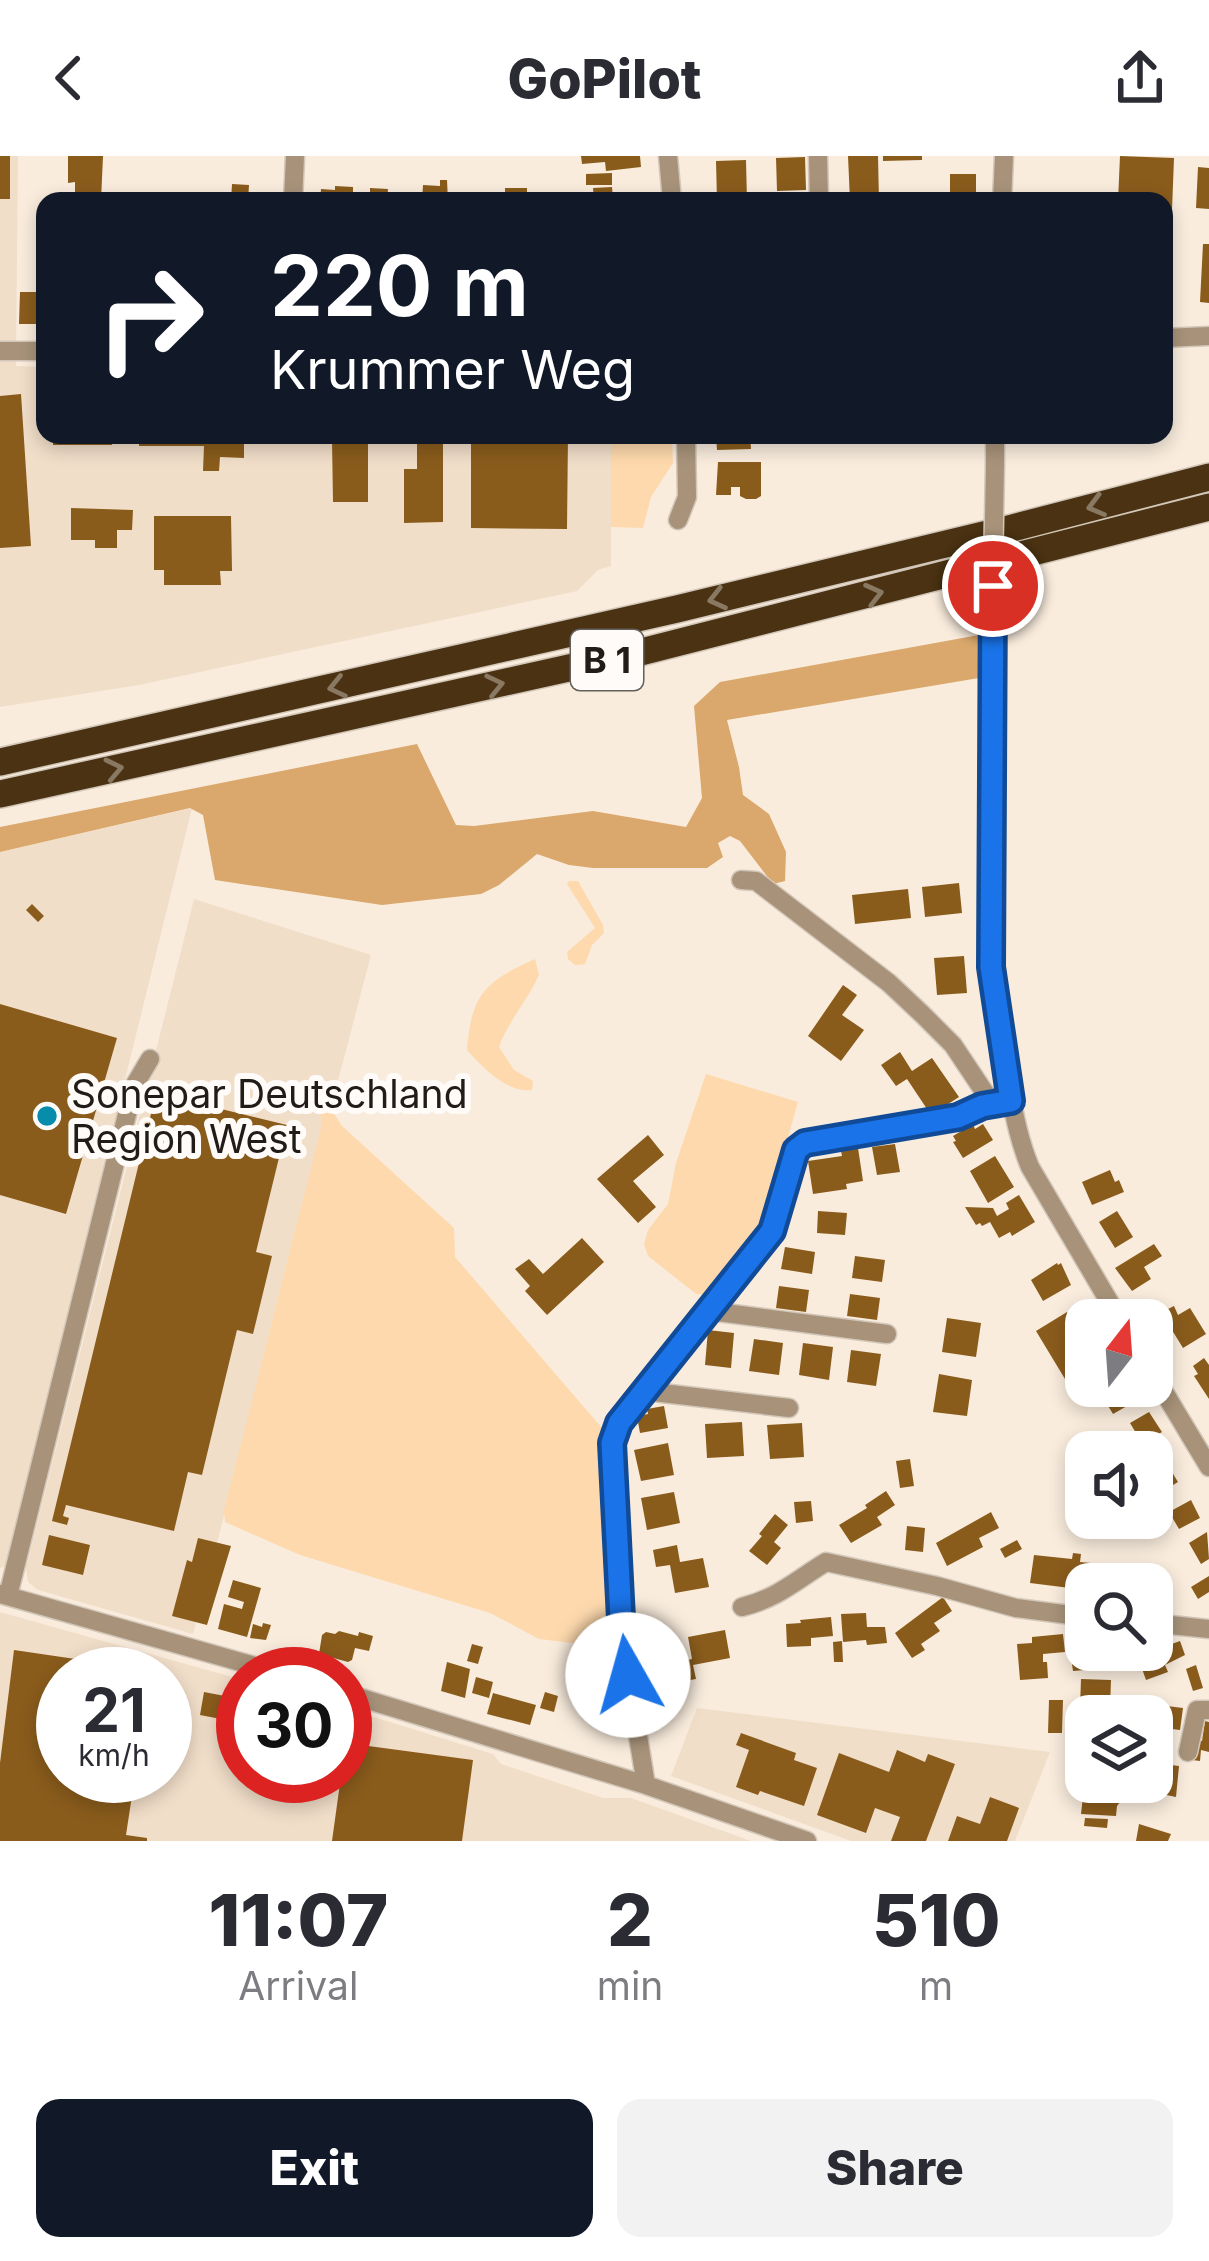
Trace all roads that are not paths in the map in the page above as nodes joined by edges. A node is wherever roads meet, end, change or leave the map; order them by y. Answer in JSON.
{"nodes":[{"id":1,"x":296,"y":156,"type":"edge"},
{"id":2,"x":668,"y":156,"type":"edge"},
{"id":3,"x":818,"y":156,"type":"edge"},
{"id":4,"x":1004,"y":156,"type":"edge"},
{"id":5,"x":294,"y":192,"type":"edge"},
{"id":6,"x":671,"y":192,"type":"edge"},
{"id":7,"x":819,"y":192,"type":"edge"},
{"id":8,"x":1002,"y":192,"type":"edge"},
{"id":9,"x":1209,"y":336,"type":"edge"},
{"id":10,"x":1173,"y":338,"type":"edge"},
{"id":11,"x":0,"y":350,"type":"edge"},
{"id":12,"x":36,"y":351,"type":"edge"},
{"id":13,"x":686,"y":444,"type":"edge"},
{"id":14,"x":995,"y":444,"type":"edge"},
{"id":15,"x":1209,"y":477,"type":"edge"},
{"id":16,"x":1209,"y":507,"type":"edge"},
{"id":17,"x":679,"y":520,"type":"dead end"},
{"id":18,"x":0,"y":762,"type":"edge"},
{"id":19,"x":0,"y":794,"type":"edge"},
{"id":20,"x":741,"y":880,"type":"dead end"},
{"id":21,"x":150,"y":1059,"type":"dead end"},
{"id":22,"x":1011,"y":1101,"type":"junction"},
{"id":23,"x":1108,"y":1299,"type":"edge"},
{"id":24,"x":710,"y":1312,"type":"junction"},
{"id":25,"x":887,"y":1334,"type":"dead end"},
{"id":26,"x":645,"y":1390,"type":"junction"},
{"id":27,"x":1173,"y":1407,"type":"edge"},
{"id":28,"x":789,"y":1408,"type":"dead end"},
{"id":29,"x":1209,"y":1468,"type":"edge"},
{"id":30,"x":4,"y":1595,"type":"edge"},
{"id":31,"x":742,"y":1607,"type":"dead end"},
{"id":32,"x":1065,"y":1614,"type":"edge"},
{"id":33,"x":1173,"y":1626,"type":"edge"},
{"id":34,"x":1209,"y":1629,"type":"edge"},
{"id":35,"x":216,"y":1655,"type":"edge"},
{"id":36,"x":372,"y":1701,"type":"edge"},
{"id":37,"x":1209,"y":1710,"type":"edge"},
{"id":38,"x":1188,"y":1752,"type":"dead end"},
{"id":39,"x":646,"y":1785,"type":"junction"},
{"id":40,"x":807,"y":1841,"type":"edge"}],
"edges":[{"from":1,"to":5,"type":"street"},
{"from":2,"to":6,"type":"street"},
{"from":3,"to":7,"type":"street"},
{"from":4,"to":8,"type":"street"},
{"from":9,"to":10,"type":"street"},
{"from":11,"to":12,"type":"street"},
{"from":13,"to":17,"type":"street"},
{"from":14,"to":22,"type":"street","bridge":true},
{"from":15,"to":18,"type":"highway","number":"B 1","one_way":true},
{"from":19,"to":16,"type":"highway","number":"B 1","one_way":true},
{"from":20,"to":22,"type":"street"},
{"from":21,"to":30,"type":"street"},
{"from":22,"to":23,"type":"street"},
{"from":22,"to":24,"type":"street"},
{"from":24,"to":25,"type":"street"},
{"from":24,"to":26,"type":"street"},
{"from":26,"to":28,"type":"street"},
{"from":26,"to":39,"type":"street"},
{"from":27,"to":29,"type":"street"},
{"from":30,"to":35,"type":"street"},
{"from":31,"to":32,"type":"street"},
{"from":33,"to":34,"type":"street"},
{"from":36,"to":39,"type":"street"},
{"from":37,"to":38,"type":"street"},
{"from":39,"to":40,"type":"street"}]}
